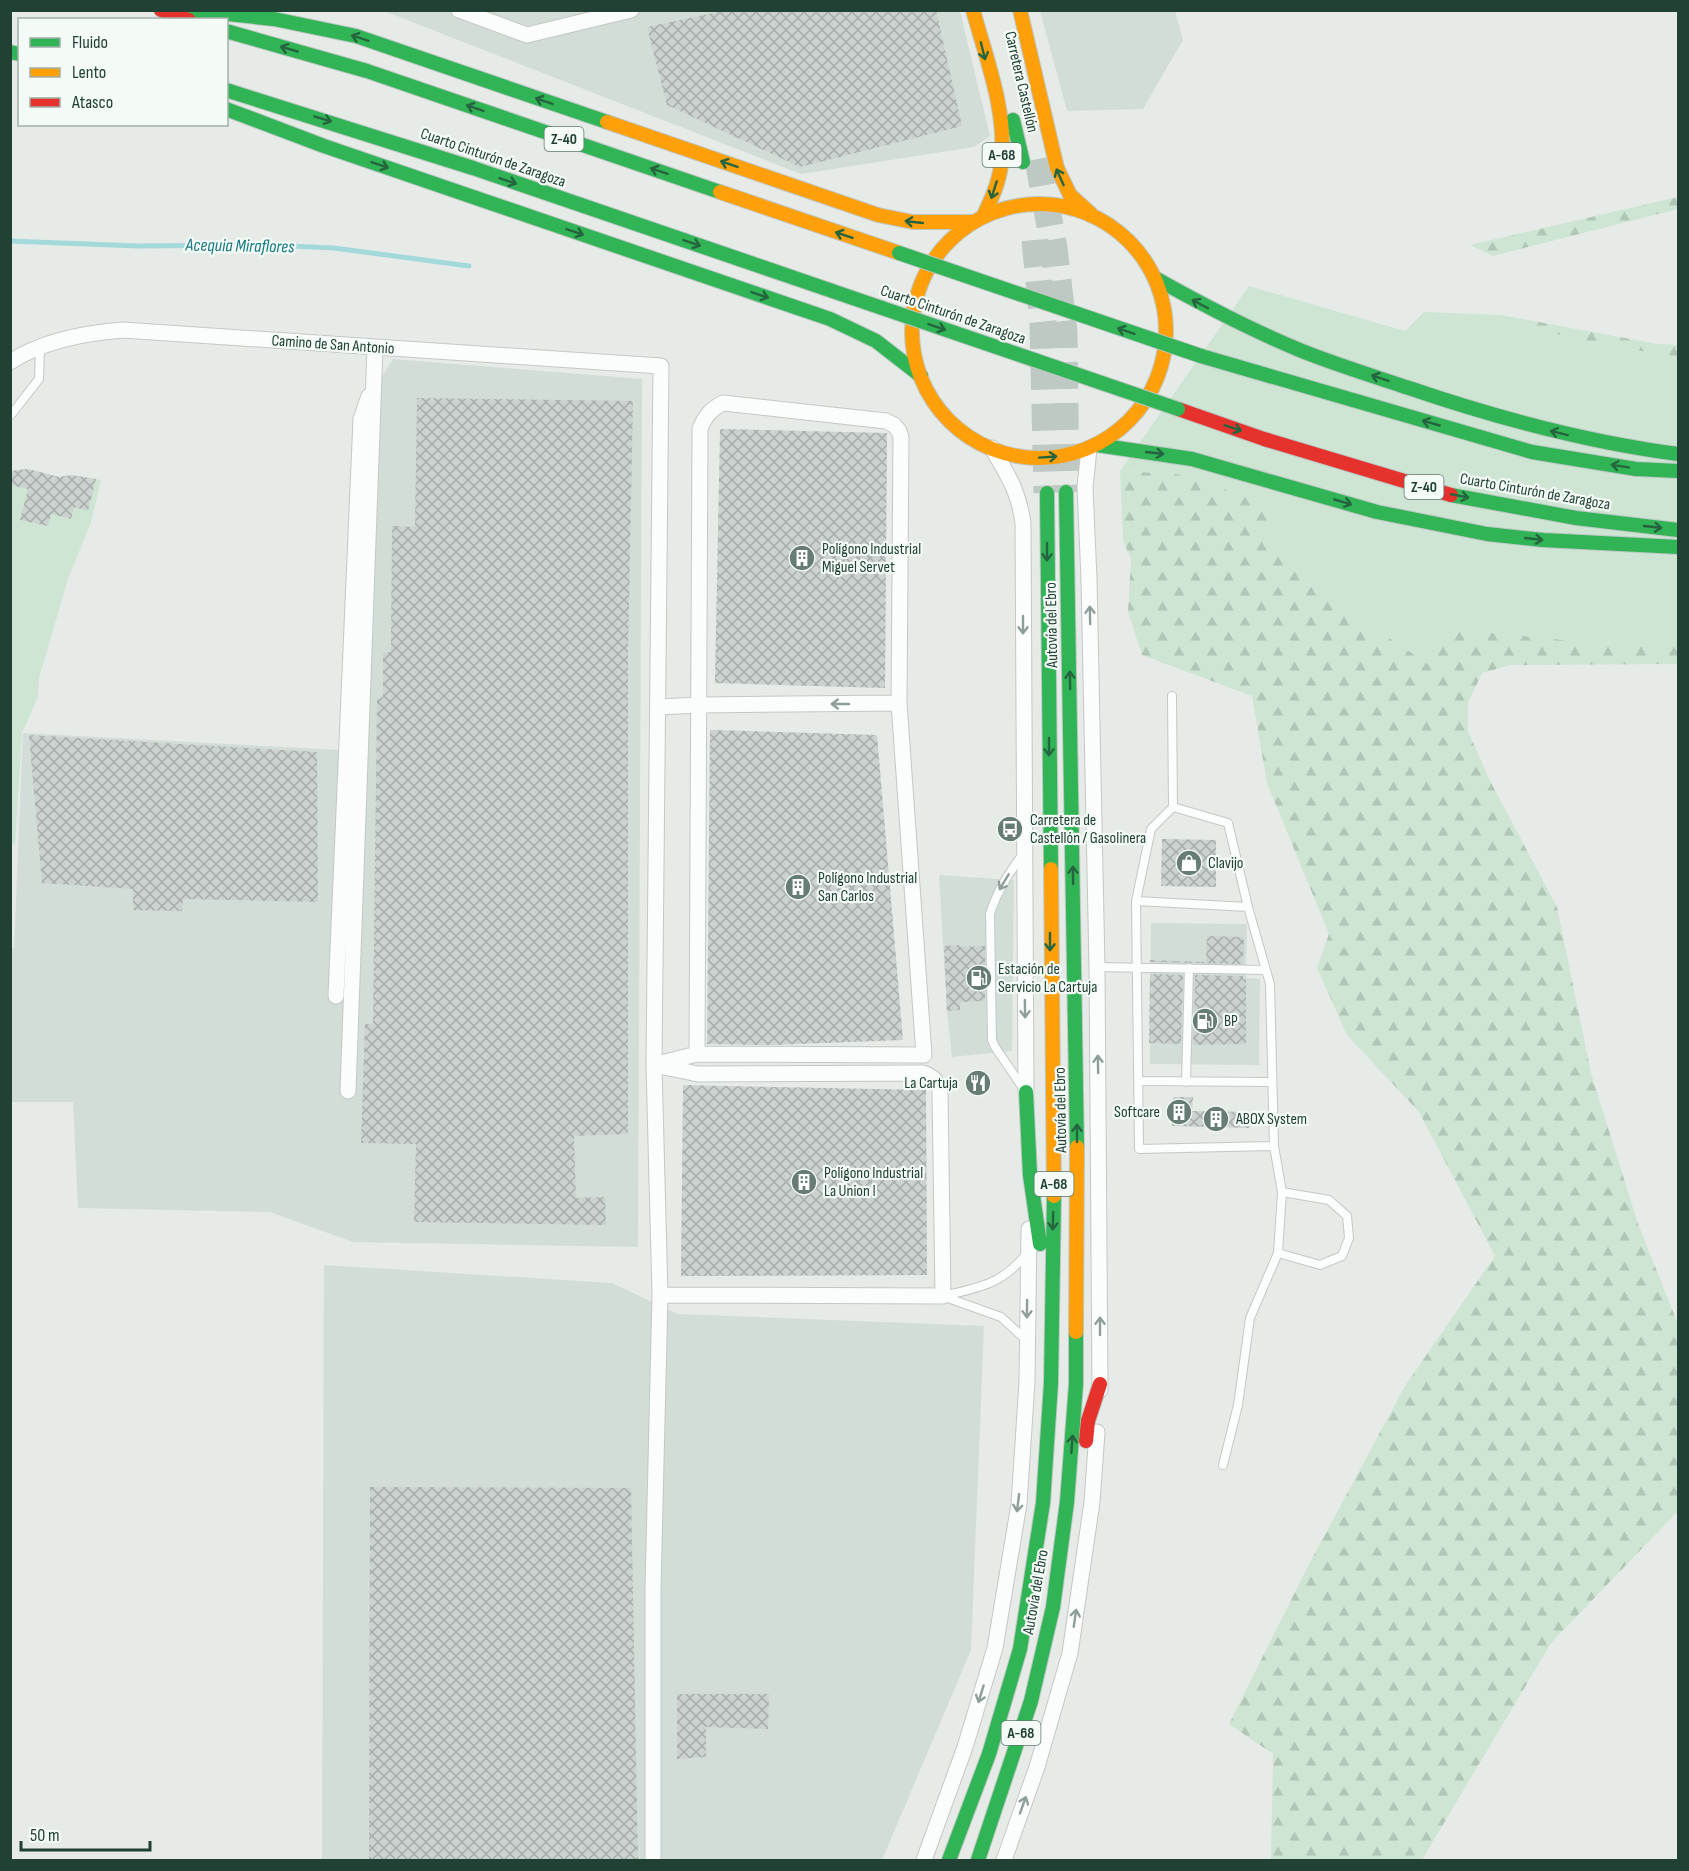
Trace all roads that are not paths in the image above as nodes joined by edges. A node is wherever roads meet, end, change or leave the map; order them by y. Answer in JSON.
{"nodes":[{"id":1,"x":161,"y":10,"type":"edge"},
{"id":2,"x":189,"y":10,"type":"edge"},
{"id":3,"x":459,"y":10,"type":"edge"},
{"id":4,"x":973,"y":10,"type":"edge"},
{"id":5,"x":987,"y":10,"type":"edge"},
{"id":6,"x":1020,"y":10,"type":"edge"},
{"id":7,"x":627,"y":11,"type":"edge"},
{"id":8,"x":183,"y":18,"type":"edge"},
{"id":9,"x":228,"y":32,"type":"edge"},
{"id":10,"x":228,"y":91,"type":"edge"},
{"id":11,"x":228,"y":110,"type":"edge"},
{"id":12,"x":1023,"y":162,"type":"tunnel mouth"},
{"id":13,"x":1092,"y":215,"type":"junction"},
{"id":14,"x":978,"y":219,"type":"junction"},
{"id":15,"x":1155,"y":278,"type":"junction"},
{"id":16,"x":40,"y":348,"type":"junction"},
{"id":17,"x":375,"y":348,"type":"junction"},
{"id":18,"x":10,"y":362,"type":"edge"},
{"id":19,"x":921,"y":376,"type":"junction"},
{"id":20,"x":374,"y":382,"type":"junction"},
{"id":21,"x":10,"y":416,"type":"edge"},
{"id":22,"x":1093,"y":447,"type":"junction"},
{"id":23,"x":992,"y":448,"type":"junction"},
{"id":24,"x":1678,"y":454,"type":"edge"},
{"id":25,"x":1678,"y":471,"type":"edge"},
{"id":26,"x":1066,"y":492,"type":"tunnel mouth"},
{"id":27,"x":1047,"y":493,"type":"tunnel mouth"},
{"id":28,"x":1678,"y":530,"type":"edge"},
{"id":29,"x":1678,"y":547,"type":"edge"},
{"id":30,"x":1172,"y":696,"type":"dead end"},
{"id":31,"x":899,"y":704,"type":"junction"},
{"id":32,"x":699,"y":705,"type":"junction"},
{"id":33,"x":657,"y":707,"type":"junction"},
{"id":34,"x":1173,"y":807,"type":"junction"},
{"id":35,"x":1024,"y":853,"type":"junction"},
{"id":36,"x":1136,"y":901,"type":"junction"},
{"id":37,"x":1248,"y":907,"type":"junction"},
{"id":38,"x":1097,"y":967,"type":"junction"},
{"id":39,"x":1136,"y":967,"type":"junction"},
{"id":40,"x":1189,"y":968,"type":"junction"},
{"id":41,"x":1266,"y":969,"type":"junction"},
{"id":42,"x":336,"y":996,"type":"dead end"},
{"id":43,"x":697,"y":1054,"type":"junction"},
{"id":44,"x":654,"y":1065,"type":"junction"},
{"id":45,"x":1138,"y":1081,"type":"junction"},
{"id":46,"x":1186,"y":1082,"type":"junction"},
{"id":47,"x":1272,"y":1082,"type":"junction"},
{"id":48,"x":348,"y":1091,"type":"dead end"},
{"id":49,"x":1026,"y":1092,"type":"junction"},
{"id":50,"x":1274,"y":1146,"type":"junction"},
{"id":51,"x":1030,"y":1175,"type":"junction"},
{"id":52,"x":1282,"y":1192,"type":"junction"},
{"id":53,"x":1028,"y":1250,"type":"junction"},
{"id":54,"x":1278,"y":1253,"type":"junction"},
{"id":55,"x":660,"y":1295,"type":"junction"},
{"id":56,"x":943,"y":1296,"type":"junction"},
{"id":57,"x":1052,"y":1325,"type":"junction"},
{"id":58,"x":1027,"y":1341,"type":"junction"},
{"id":59,"x":1100,"y":1384,"type":"junction"},
{"id":60,"x":1223,"y":1465,"type":"dead end"},
{"id":61,"x":1053,"y":1607,"type":"junction"},
{"id":62,"x":653,"y":1860,"type":"edge"},
{"id":63,"x":924,"y":1860,"type":"edge"},
{"id":64,"x":949,"y":1860,"type":"edge"},
{"id":65,"x":978,"y":1860,"type":"edge"},
{"id":66,"x":1004,"y":1860,"type":"edge"}],
"edges":[{"from":1,"to":8,"type":"highway"},
{"from":14,"to":2,"type":"highway","one_way":true},
{"from":3,"to":7,"type":"street"},
{"from":4,"to":14,"type":"highway","number":"A-68","one_way":true},
{"from":5,"to":12,"type":"highway","name":"Carretera Castellón"},
{"from":13,"to":6,"type":"highway","one_way":true},
{"from":25,"to":9,"type":"highway","number":"Z-40","one_way":true,"bridge":true},
{"from":10,"to":28,"type":"highway","name":"Cuarto Cinturón de Zaragoza","number":"Z-40","one_way":true,"bridge":true},
{"from":11,"to":19,"type":"highway","one_way":true},
{"from":13,"to":14,"type":"highway"},
{"from":13,"to":15,"type":"highway"},
{"from":14,"to":19,"type":"highway"},
{"from":15,"to":22,"type":"highway"},
{"from":24,"to":15,"type":"highway","one_way":true},
{"from":16,"to":17,"type":"street","name":"Camino de San Antonio"},
{"from":16,"to":18,"type":"street","name":"Camino de San Antonio"},
{"from":16,"to":21,"type":"lane"},
{"from":17,"to":20,"type":"street"},
{"from":17,"to":33,"type":"street","name":"Camino de San Antonio"},
{"from":19,"to":23,"type":"highway"},
{"from":20,"to":42,"type":"street"},
{"from":20,"to":48,"type":"street"},
{"from":23,"to":22,"type":"highway","one_way":true},
{"from":22,"to":29,"type":"highway","one_way":true},
{"from":38,"to":22,"type":"street","one_way":true},
{"from":23,"to":35,"type":"street","one_way":true},
{"from":61,"to":26,"type":"highway","name":"Autovía del Ebro","number":"A-68","one_way":true},
{"from":27,"to":57,"type":"highway","name":"Autovía del Ebro","number":"A-68","one_way":true},
{"from":30,"to":34,"type":"lane"},
{"from":31,"to":32,"type":"street","one_way":true},
{"from":31,"to":32,"type":"street"},
{"from":31,"to":43,"type":"street"},
{"from":32,"to":33,"type":"street"},
{"from":32,"to":43,"type":"street"},
{"from":33,"to":44,"type":"street"},
{"from":34,"to":36,"type":"lane"},
{"from":34,"to":37,"type":"lane"},
{"from":35,"to":49,"type":"street","one_way":true},
{"from":35,"to":49,"type":"lane","one_way":true},
{"from":36,"to":37,"type":"lane"},
{"from":36,"to":39,"type":"lane"},
{"from":37,"to":41,"type":"lane"},
{"from":38,"to":39,"type":"lane"},
{"from":59,"to":38,"type":"street","one_way":true},
{"from":39,"to":40,"type":"lane"},
{"from":39,"to":45,"type":"lane"},
{"from":40,"to":41,"type":"lane"},
{"from":40,"to":46,"type":"lane"},
{"from":41,"to":47,"type":"lane"},
{"from":43,"to":44,"type":"street"},
{"from":44,"to":55,"type":"street"},
{"from":44,"to":56,"type":"street"},
{"from":45,"to":46,"type":"lane"},
{"from":45,"to":50,"type":"lane"},
{"from":46,"to":47,"type":"lane"},
{"from":47,"to":50,"type":"lane"},
{"from":49,"to":51,"type":"highway"},
{"from":50,"to":52,"type":"lane"},
{"from":51,"to":53,"type":"street"},
{"from":51,"to":57,"type":"highway"},
{"from":52,"to":54,"type":"lane"},
{"from":52,"to":54,"type":"lane"},
{"from":53,"to":56,"type":"lane"},
{"from":53,"to":58,"type":"street","one_way":true},
{"from":54,"to":60,"type":"lane"},
{"from":55,"to":56,"type":"street"},
{"from":55,"to":62,"type":"street"},
{"from":56,"to":58,"type":"lane"},
{"from":57,"to":64,"type":"highway","name":"Autovía del Ebro","number":"A-68"},
{"from":58,"to":63,"type":"street","one_way":true},
{"from":59,"to":61,"type":"highway"},
{"from":66,"to":59,"type":"street","one_way":true},
{"from":61,"to":65,"type":"highway","name":"Autovía del Ebro","number":"A-68"}]}
